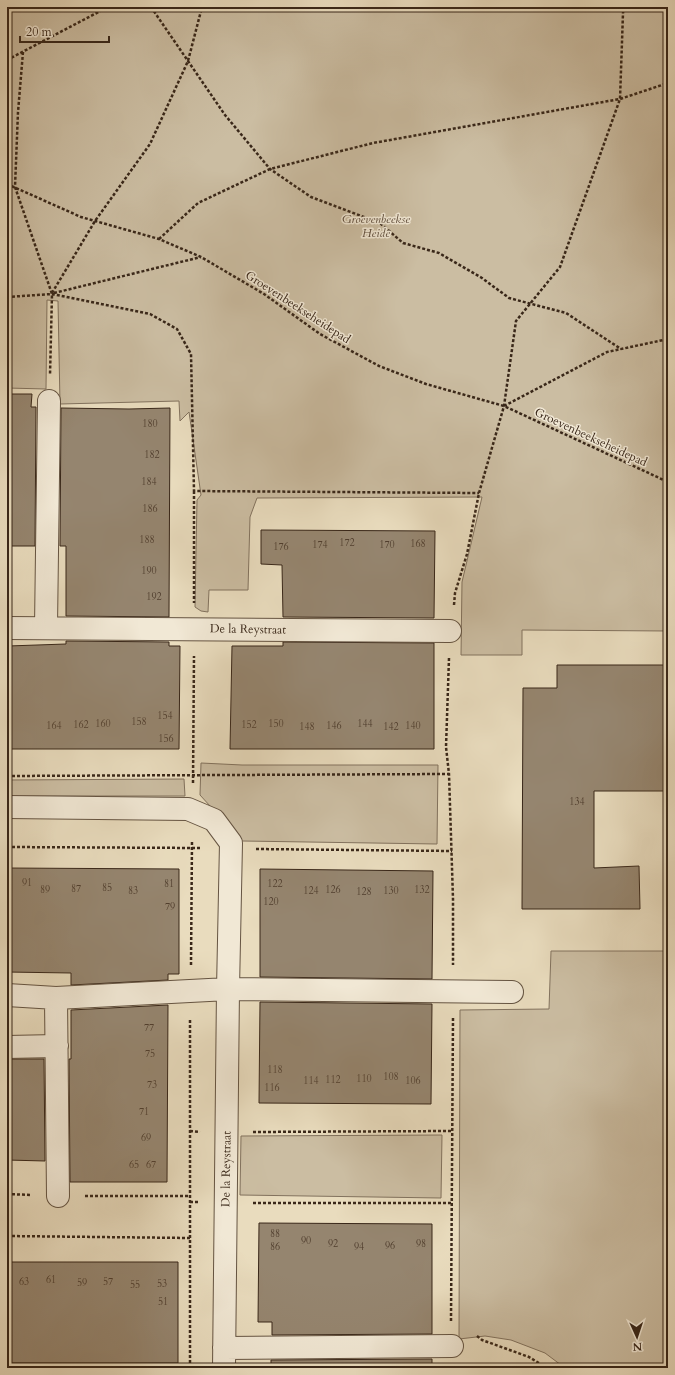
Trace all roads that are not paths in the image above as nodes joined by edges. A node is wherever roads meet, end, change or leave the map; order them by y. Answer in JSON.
{"nodes":[{"id":1,"x":49,"y":401,"type":"road end"},
{"id":2,"x":7,"y":628,"type":"edge"},
{"id":3,"x":46,"y":628,"type":"junction"},
{"id":4,"x":450,"y":631,"type":"road end"},
{"id":5,"x":7,"y":807,"type":"edge"},
{"id":6,"x":228,"y":989,"type":"junction"},
{"id":7,"x":512,"y":992,"type":"dead end"},
{"id":8,"x":7,"y":995,"type":"edge"},
{"id":9,"x":56,"y":998,"type":"junction"},
{"id":10,"x":57,"y":1046,"type":"junction"},
{"id":11,"x":7,"y":1047,"type":"edge"},
{"id":12,"x":58,"y":1196,"type":"road end"},
{"id":13,"x":452,"y":1346,"type":"road end"},
{"id":14,"x":224,"y":1358,"type":"edge"}],
"edges":[{"from":1,"to":3,"type":"street"},
{"from":2,"to":3,"type":"street","name":"De la Reystraat"},
{"from":3,"to":4,"type":"street","name":"De la Reystraat"},
{"from":5,"to":6,"type":"street","name":"De la Reystraat"},
{"from":6,"to":7,"type":"street"},
{"from":6,"to":9,"type":"street"},
{"from":6,"to":14,"type":"street","name":"De la Reystraat"},
{"from":8,"to":9,"type":"street"},
{"from":9,"to":10,"type":"street"},
{"from":10,"to":11,"type":"street"},
{"from":10,"to":12,"type":"street"},
{"from":13,"to":14,"type":"street","name":"De la Reystraat"}]}
